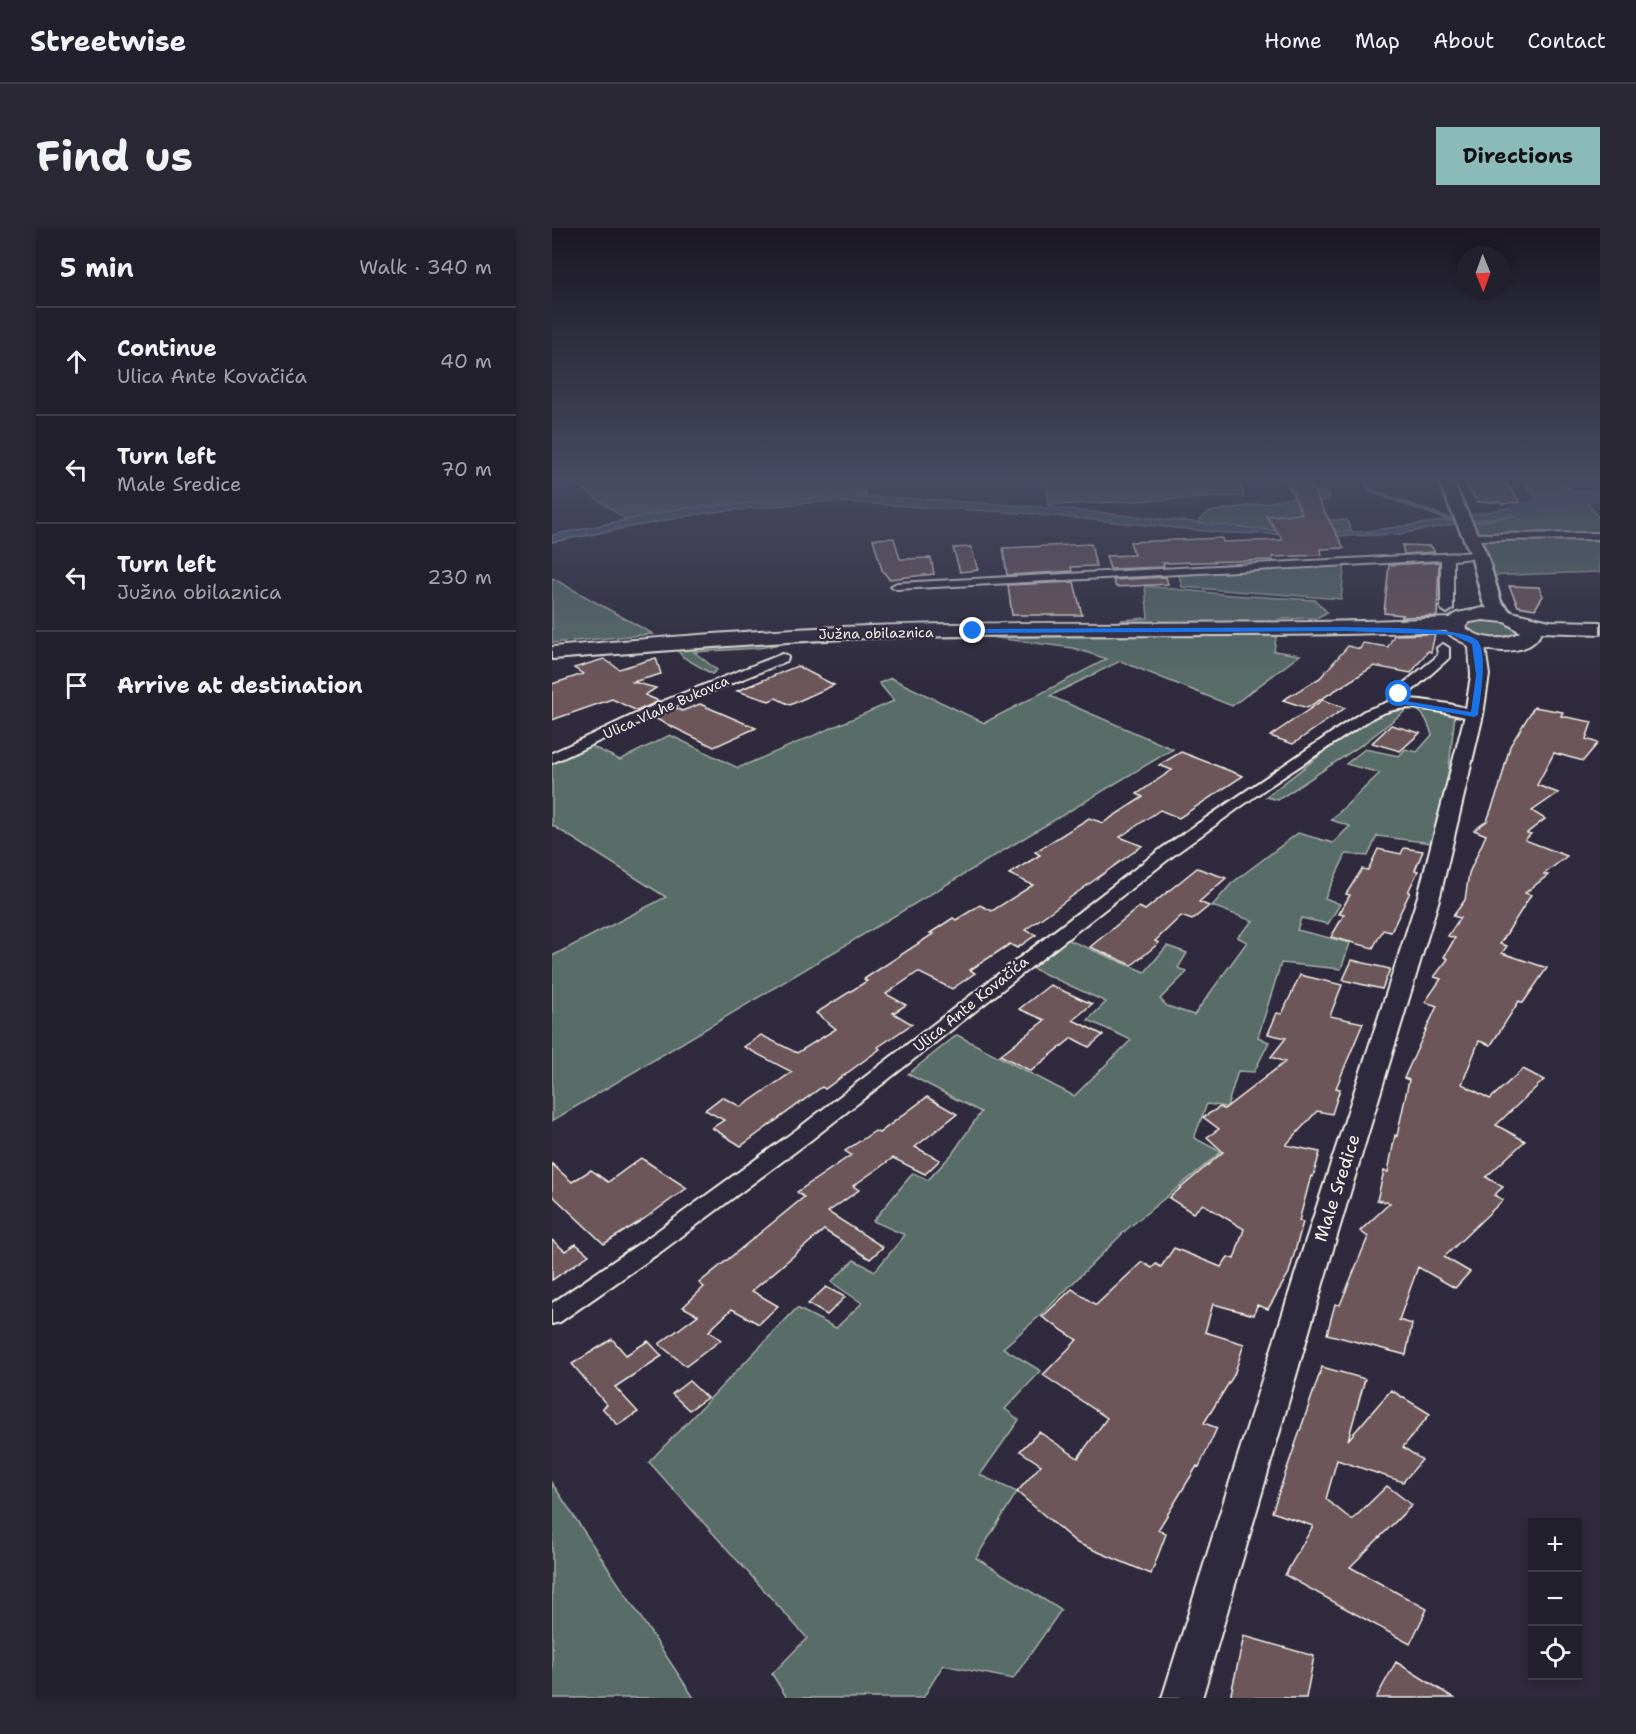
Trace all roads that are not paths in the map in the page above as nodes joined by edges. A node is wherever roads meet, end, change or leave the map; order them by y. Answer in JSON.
{"nodes":[{"id":1,"x":1475,"y":547,"type":"edge"},
{"id":2,"x":1447,"y":555,"type":"junction"},
{"id":3,"x":1479,"y":555,"type":"junction"},
{"id":4,"x":1484,"y":576,"type":"junction"},
{"id":5,"x":897,"y":586,"type":"dead end"},
{"id":6,"x":1462,"y":624,"type":"junction"},
{"id":7,"x":1519,"y":624,"type":"junction"},
{"id":8,"x":1600,"y":630,"type":"edge"},
{"id":9,"x":1505,"y":644,"type":"junction"},
{"id":10,"x":1443,"y":648,"type":"dead end"},
{"id":11,"x":552,"y":653,"type":"edge"},
{"id":12,"x":782,"y":658,"type":"dead end"},
{"id":13,"x":1480,"y":675,"type":"junction"},
{"id":14,"x":1395,"y":702,"type":"junction"},
{"id":15,"x":1474,"y":715,"type":"junction"},
{"id":16,"x":552,"y":759,"type":"edge"},
{"id":17,"x":552,"y":1315,"type":"edge"},
{"id":18,"x":1182,"y":1698,"type":"edge"}],
"edges":[{"from":1,"to":3,"type":"main road"},
{"from":2,"to":3,"type":"street"},
{"from":2,"to":5,"type":"street"},
{"from":2,"to":6,"type":"street"},
{"from":3,"to":4,"type":"main road"},
{"from":4,"to":6,"type":"main road"},
{"from":4,"to":7,"type":"main road"},
{"from":6,"to":7,"type":"main road"},
{"from":6,"to":9,"type":"main road"},
{"from":6,"to":11,"type":"main road","name":"Južna obilaznica"},
{"from":6,"to":13,"type":"street","name":"Male Sredice"},
{"from":7,"to":8,"type":"main road"},
{"from":7,"to":9,"type":"main road"},
{"from":9,"to":13,"type":"street","name":"Male Sredice"},
{"from":10,"to":14,"type":"street","name":"Ulica Ante Kovačića"},
{"from":12,"to":16,"type":"street","name":"Ulica Vlahe Bukovca"},
{"from":13,"to":15,"type":"street","name":"Male Sredice"},
{"from":14,"to":15,"type":"street"},
{"from":14,"to":17,"type":"street","name":"Ulica Ante Kovačića"},
{"from":15,"to":18,"type":"street","name":"Male Sredice"}]}
